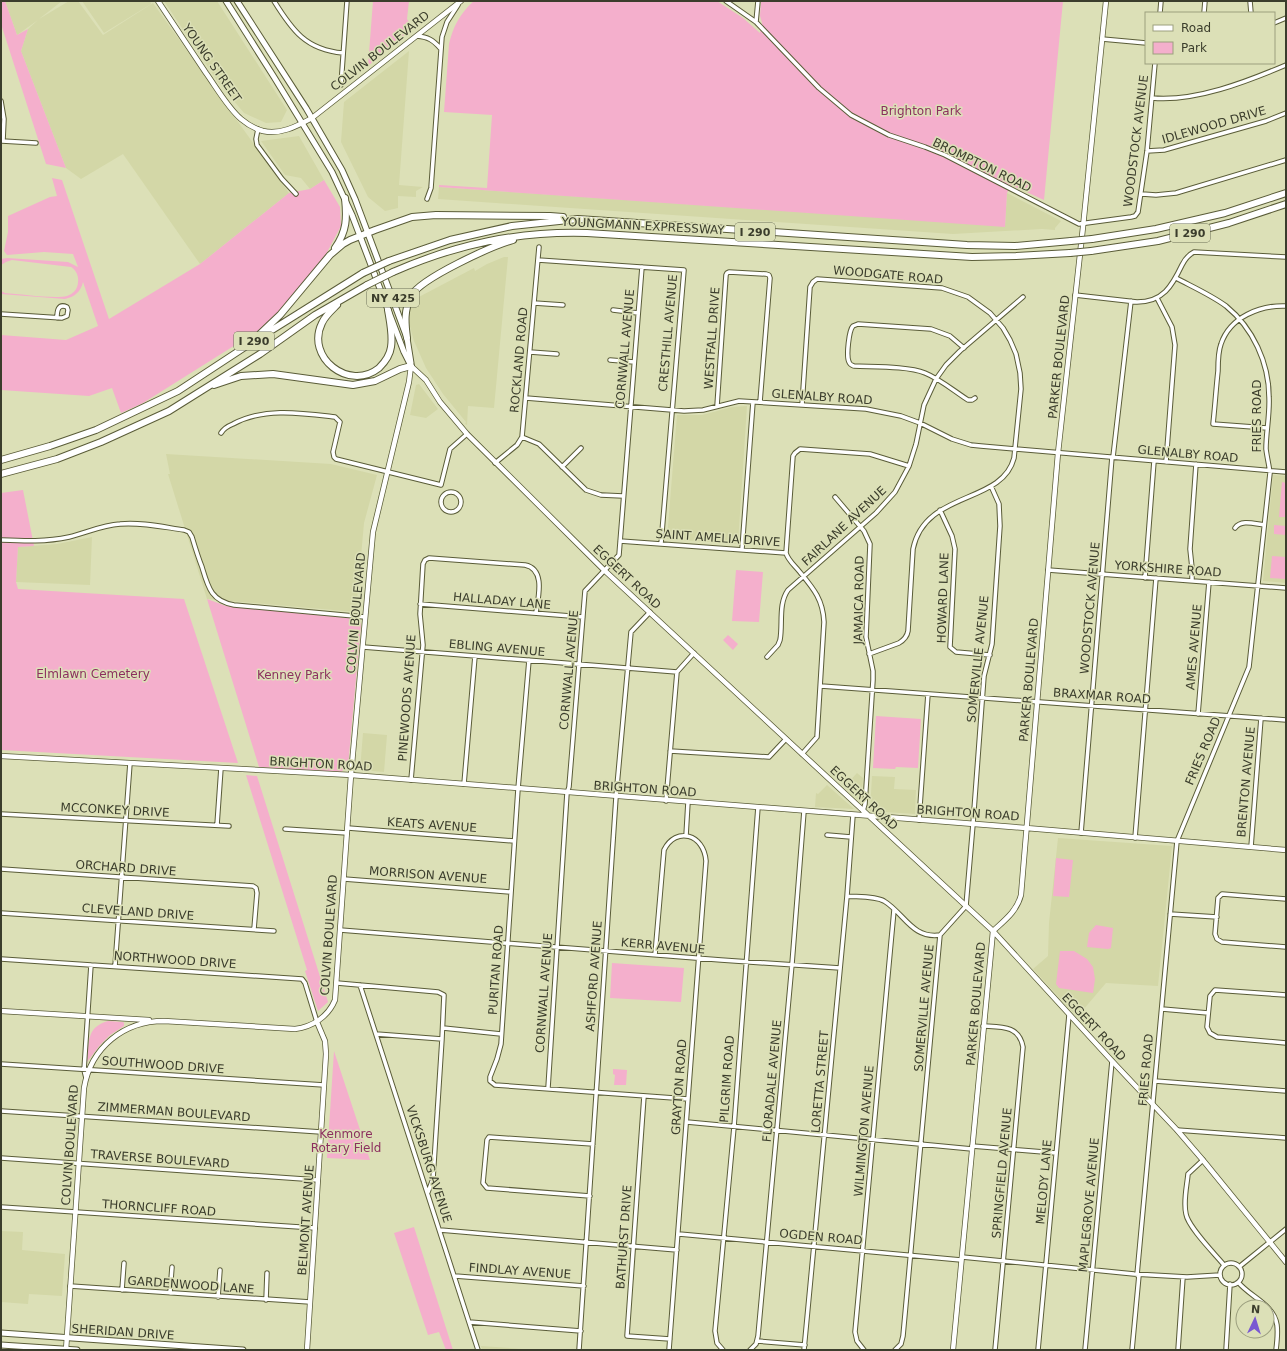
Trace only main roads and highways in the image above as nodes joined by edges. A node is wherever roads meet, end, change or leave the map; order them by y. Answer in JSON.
{"nodes":[{"id":1,"x":226,"y":1,"type":"edge"},
{"id":2,"x":237,"y":1,"type":"edge"},
{"id":3,"x":1286,"y":194,"type":"edge"},
{"id":4,"x":345,"y":198,"type":"junction"},
{"id":5,"x":1286,"y":204,"type":"edge"},
{"id":6,"x":578,"y":219,"type":"junction"},
{"id":7,"x":368,"y":233,"type":"junction"},
{"id":8,"x":530,"y":234,"type":"junction"},
{"id":9,"x":360,"y":236,"type":"junction"},
{"id":10,"x":330,"y":256,"type":"junction"},
{"id":11,"x":348,"y":296,"type":"junction"},
{"id":12,"x":388,"y":310,"type":"junction"},
{"id":13,"x":407,"y":338,"type":"junction"},
{"id":14,"x":248,"y":345,"type":"junction"},
{"id":15,"x":412,"y":366,"type":"junction"},
{"id":16,"x":199,"y":391,"type":"junction"},
{"id":17,"x":1,"y":460,"type":"edge"},
{"id":18,"x":1,"y":474,"type":"edge"},
{"id":19,"x":1,"y":1333,"type":"edge"},
{"id":20,"x":1,"y":1345,"type":"edge"},
{"id":21,"x":186,"y":1348,"type":"edge"},
{"id":22,"x":66,"y":1350,"type":"edge"},
{"id":23,"x":77,"y":1350,"type":"edge"},
{"id":24,"x":243,"y":1350,"type":"edge"}],
"edges":[{"from":1,"to":4,"type":"main road","number":"NY 425"},
{"from":2,"to":7,"type":"main road","number":"NY 425"},
{"from":3,"to":6,"type":"highway","name":"YOUNGMANN EXPRESSWAY","number":"I 290","bridge":true},
{"from":4,"to":9,"type":"main road","number":"NY 425"},
{"from":4,"to":10,"type":"highway"},
{"from":5,"to":8,"type":"highway","name":"YOUNGMANN EXPRESSWAY","number":"I 290","bridge":true},
{"from":6,"to":7,"type":"highway"},
{"from":6,"to":14,"type":"highway","name":"YOUNGMANN EXPRESSWAY","number":"I 290","bridge":true},
{"from":7,"to":9,"type":"highway"},
{"from":7,"to":13,"type":"main road","number":"NY 425"},
{"from":8,"to":11,"type":"highway","name":"YOUNGMANN EXPRESSWAY","number":"I 290","bridge":true},
{"from":8,"to":13,"type":"highway"},
{"from":9,"to":10,"type":"highway"},
{"from":9,"to":12,"type":"main road","number":"NY 425"},
{"from":10,"to":14,"type":"highway"},
{"from":11,"to":12,"type":"highway"},
{"from":11,"to":16,"type":"highway","name":"YOUNGMANN EXPRESSWAY","number":"I 290"},
{"from":12,"to":15,"type":"main road"},
{"from":13,"to":15,"type":"main road","number":"NY 425"},
{"from":14,"to":17,"type":"highway","name":"YOUNGMANN EXPRESSWAY","number":"I 290"},
{"from":15,"to":16,"type":"highway"},
{"from":16,"to":18,"type":"highway","name":"YOUNGMANN EXPRESSWAY","number":"I 290"},
{"from":19,"to":21,"type":"main road","name":"SHERIDAN DRIVE"},
{"from":20,"to":22,"type":"main road","name":"SHERIDAN DRIVE"},
{"from":21,"to":24,"type":"main road","name":"SHERIDAN DRIVE"},
{"from":22,"to":23,"type":"main road","name":"SHERIDAN DRIVE"}]}
